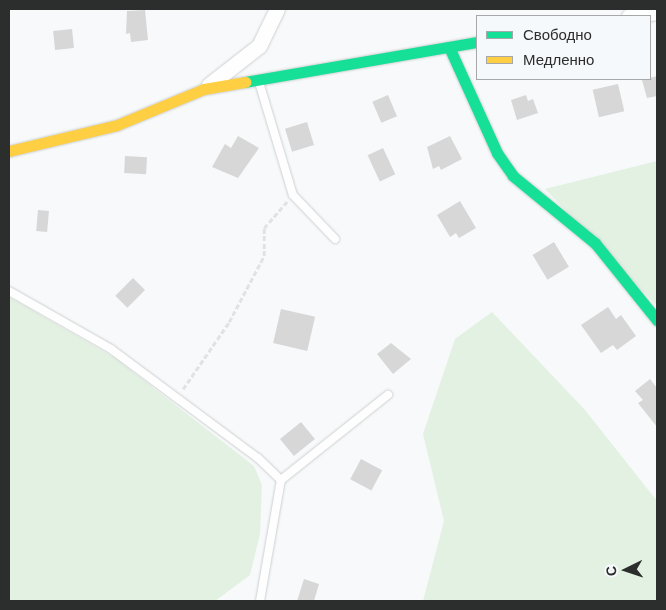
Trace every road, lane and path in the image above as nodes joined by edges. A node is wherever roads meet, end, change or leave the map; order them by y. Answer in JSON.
{"nodes":[{"id":1,"x":277,"y":9,"type":"edge"},
{"id":2,"x":657,"y":12,"type":"edge"},
{"id":3,"x":636,"y":15,"type":"edge"},
{"id":4,"x":476,"y":42,"type":"edge"},
{"id":5,"x":449,"y":47,"type":"junction"},
{"id":6,"x":257,"y":78,"type":"junction"},
{"id":7,"x":204,"y":89,"type":"junction"},
{"id":8,"x":9,"y":151,"type":"edge"},
{"id":9,"x":293,"y":195,"type":"junction"},
{"id":10,"x":335,"y":239,"type":"dead end"},
{"id":11,"x":9,"y":291,"type":"edge"},
{"id":12,"x":657,"y":320,"type":"edge"},
{"id":13,"x":388,"y":394,"type":"dead end"},
{"id":14,"x":176,"y":399,"type":"junction"},
{"id":15,"x":281,"y":480,"type":"junction"},
{"id":16,"x":260,"y":601,"type":"edge"}],
"edges":[{"from":1,"to":7,"type":"street"},
{"from":2,"to":3,"type":"street"},
{"from":4,"to":5,"type":"street"},
{"from":5,"to":6,"type":"street"},
{"from":5,"to":12,"type":"street"},
{"from":6,"to":7,"type":"street"},
{"from":6,"to":9,"type":"lane"},
{"from":7,"to":8,"type":"street"},
{"from":9,"to":10,"type":"lane"},
{"from":9,"to":14,"type":"path"},
{"from":11,"to":14,"type":"lane"},
{"from":13,"to":15,"type":"lane"},
{"from":14,"to":15,"type":"lane"},
{"from":15,"to":16,"type":"lane"}]}
